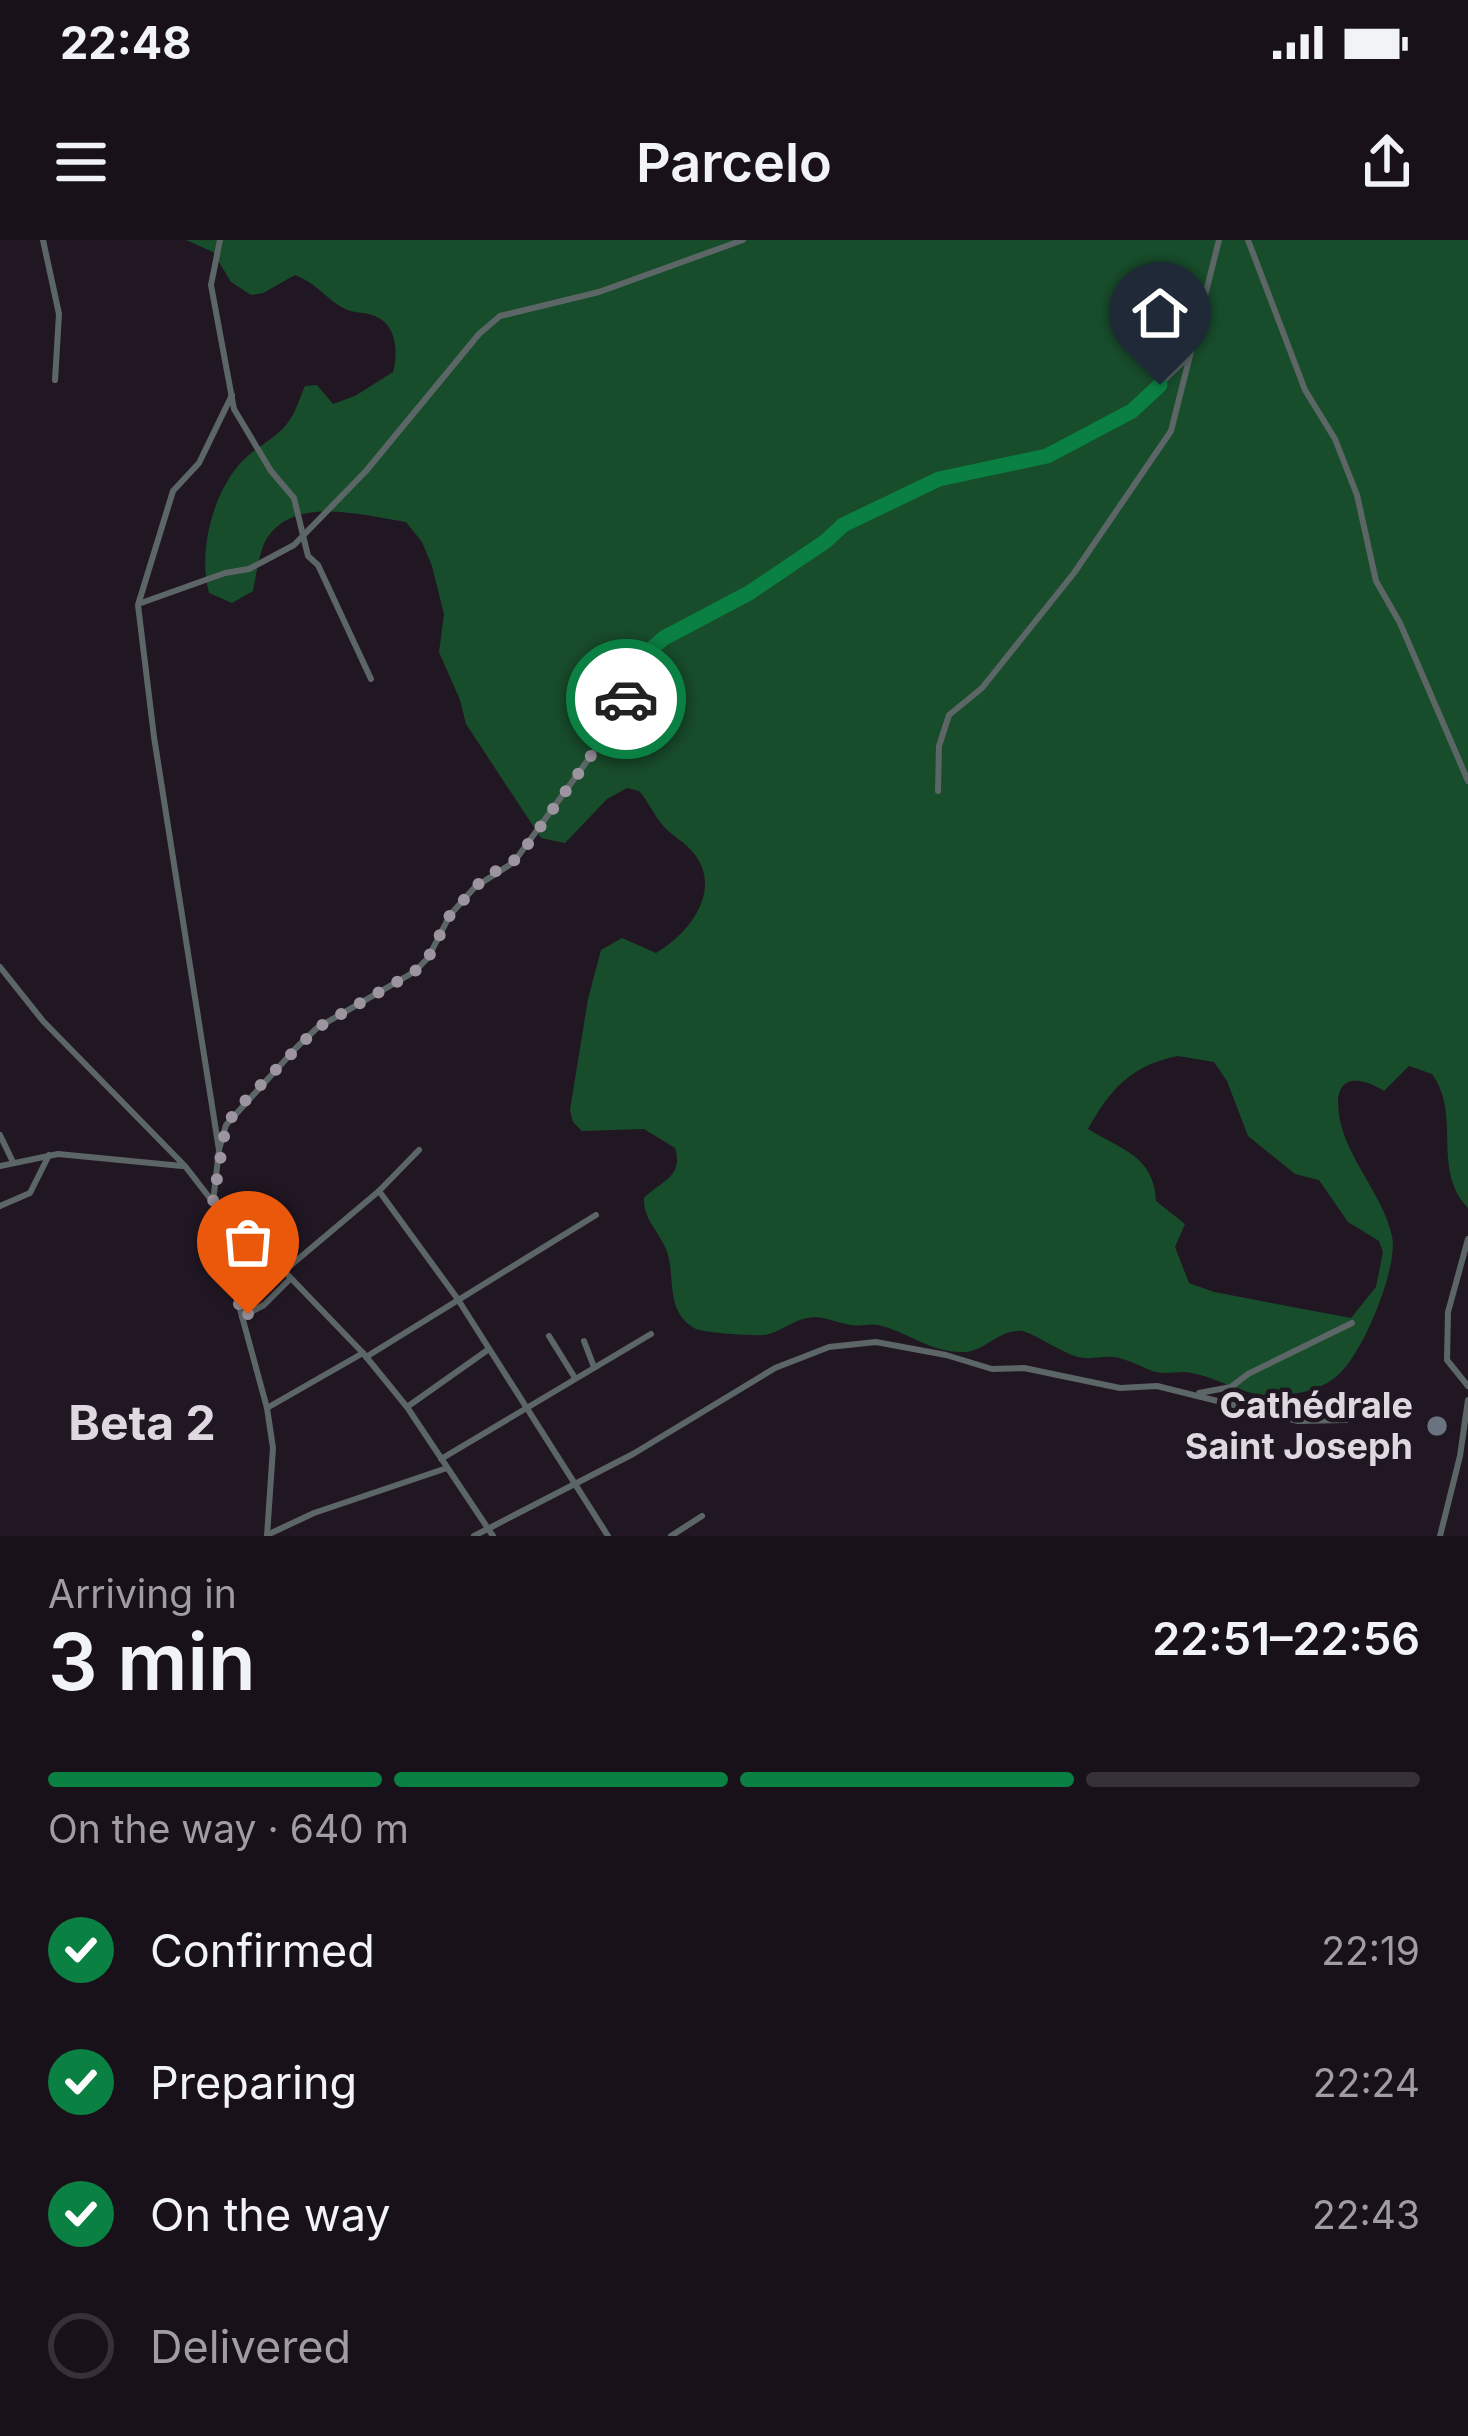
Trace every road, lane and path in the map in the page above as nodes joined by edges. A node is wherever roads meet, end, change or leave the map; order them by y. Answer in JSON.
{"nodes":[{"id":1,"x":43,"y":240,"type":"edge"},
{"id":2,"x":220,"y":240,"type":"edge"},
{"id":3,"x":743,"y":240,"type":"edge"},
{"id":4,"x":1219,"y":240,"type":"edge"},
{"id":5,"x":1248,"y":240,"type":"edge"},
{"id":6,"x":1186,"y":359,"type":"junction"},
{"id":7,"x":55,"y":380,"type":"dead end"},
{"id":8,"x":232,"y":395,"type":"junction"},
{"id":9,"x":303,"y":535,"type":"junction"},
{"id":10,"x":138,"y":605,"type":"junction"},
{"id":11,"x":371,"y":679,"type":"dead end"},
{"id":12,"x":1468,"y":781,"type":"edge"},
{"id":13,"x":938,"y":791,"type":"dead end"},
{"id":14,"x":0,"y":967,"type":"edge"},
{"id":15,"x":0,"y":1135,"type":"edge"},
{"id":16,"x":219,"y":1150,"type":"junction"},
{"id":17,"x":418,"y":1150,"type":"dead end"},
{"id":18,"x":49,"y":1155,"type":"junction"},
{"id":19,"x":13,"y":1162,"type":"junction"},
{"id":20,"x":0,"y":1166,"type":"edge"},
{"id":21,"x":185,"y":1166,"type":"junction"},
{"id":22,"x":379,"y":1191,"type":"junction"},
{"id":23,"x":213,"y":1202,"type":"junction"},
{"id":24,"x":0,"y":1206,"type":"edge"},
{"id":25,"x":596,"y":1215,"type":"dead end"},
{"id":26,"x":226,"y":1219,"type":"junction"},
{"id":27,"x":1468,"y":1240,"type":"edge"},
{"id":28,"x":284,"y":1271,"type":"junction"},
{"id":29,"x":291,"y":1278,"type":"junction"},
{"id":30,"x":457,"y":1298,"type":"junction"},
{"id":31,"x":242,"y":1318,"type":"junction"},
{"id":32,"x":1352,"y":1323,"type":"dead end"},
{"id":33,"x":651,"y":1334,"type":"dead end"},
{"id":34,"x":549,"y":1336,"type":"dead end"},
{"id":35,"x":584,"y":1341,"type":"dead end"},
{"id":36,"x":488,"y":1348,"type":"junction"},
{"id":37,"x":364,"y":1355,"type":"junction"},
{"id":38,"x":594,"y":1367,"type":"junction"},
{"id":39,"x":575,"y":1378,"type":"junction"},
{"id":40,"x":1468,"y":1385,"type":"edge"},
{"id":41,"x":1195,"y":1394,"type":"junction"},
{"id":42,"x":1468,"y":1400,"type":"edge"},
{"id":43,"x":406,"y":1407,"type":"junction"},
{"id":44,"x":525,"y":1407,"type":"junction"},
{"id":45,"x":267,"y":1408,"type":"junction"},
{"id":46,"x":1346,"y":1420,"type":"dead end"},
{"id":47,"x":442,"y":1459,"type":"junction"},
{"id":48,"x":447,"y":1468,"type":"junction"},
{"id":49,"x":573,"y":1484,"type":"junction"},
{"id":50,"x":702,"y":1516,"type":"dead end"},
{"id":51,"x":490,"y":1532,"type":"edge"},
{"id":52,"x":267,"y":1535,"type":"edge"},
{"id":53,"x":474,"y":1536,"type":"edge"},
{"id":54,"x":608,"y":1536,"type":"edge"},
{"id":55,"x":671,"y":1536,"type":"edge"},
{"id":56,"x":1440,"y":1536,"type":"edge"}],
"edges":[{"from":1,"to":7,"type":"street"},
{"from":2,"to":8,"type":"street"},
{"from":3,"to":9,"type":"street"},
{"from":4,"to":6,"type":"street"},
{"from":5,"to":12,"type":"street"},
{"from":6,"to":13,"type":"street"},
{"from":6,"to":16,"type":"street"},
{"from":8,"to":9,"type":"street"},
{"from":8,"to":10,"type":"street"},
{"from":9,"to":10,"type":"street"},
{"from":9,"to":11,"type":"street"},
{"from":10,"to":16,"type":"street"},
{"from":14,"to":21,"type":"street"},
{"from":15,"to":19,"type":"street"},
{"from":16,"to":23,"type":"street"},
{"from":17,"to":22,"type":"street"},
{"from":18,"to":19,"type":"street"},
{"from":18,"to":21,"type":"street"},
{"from":18,"to":24,"type":"street"},
{"from":19,"to":20,"type":"street"},
{"from":21,"to":23,"type":"street"},
{"from":22,"to":28,"type":"street"},
{"from":22,"to":30,"type":"street"},
{"from":23,"to":26,"type":"street"},
{"from":25,"to":30,"type":"street"},
{"from":26,"to":28,"type":"street"},
{"from":26,"to":31,"type":"street"},
{"from":27,"to":40,"type":"street"},
{"from":28,"to":29,"type":"street"},
{"from":29,"to":31,"type":"street"},
{"from":29,"to":37,"type":"street"},
{"from":30,"to":36,"type":"street"},
{"from":30,"to":37,"type":"street"},
{"from":31,"to":45,"type":"street"},
{"from":32,"to":41,"type":"street"},
{"from":33,"to":38,"type":"street"},
{"from":34,"to":39,"type":"street"},
{"from":35,"to":38,"type":"street"},
{"from":36,"to":43,"type":"street"},
{"from":36,"to":44,"type":"street"},
{"from":37,"to":43,"type":"street"},
{"from":37,"to":45,"type":"street"},
{"from":38,"to":39,"type":"street"},
{"from":39,"to":44,"type":"street"},
{"from":41,"to":46,"type":"street"},
{"from":41,"to":49,"type":"street"},
{"from":42,"to":56,"type":"street"},
{"from":43,"to":47,"type":"street"},
{"from":44,"to":47,"type":"street"},
{"from":44,"to":49,"type":"street"},
{"from":45,"to":52,"type":"street"},
{"from":47,"to":48,"type":"street"},
{"from":48,"to":51,"type":"street"},
{"from":48,"to":52,"type":"street"},
{"from":49,"to":51,"type":"street"},
{"from":49,"to":54,"type":"street"},
{"from":50,"to":55,"type":"street"},
{"from":51,"to":53,"type":"street"}]}
